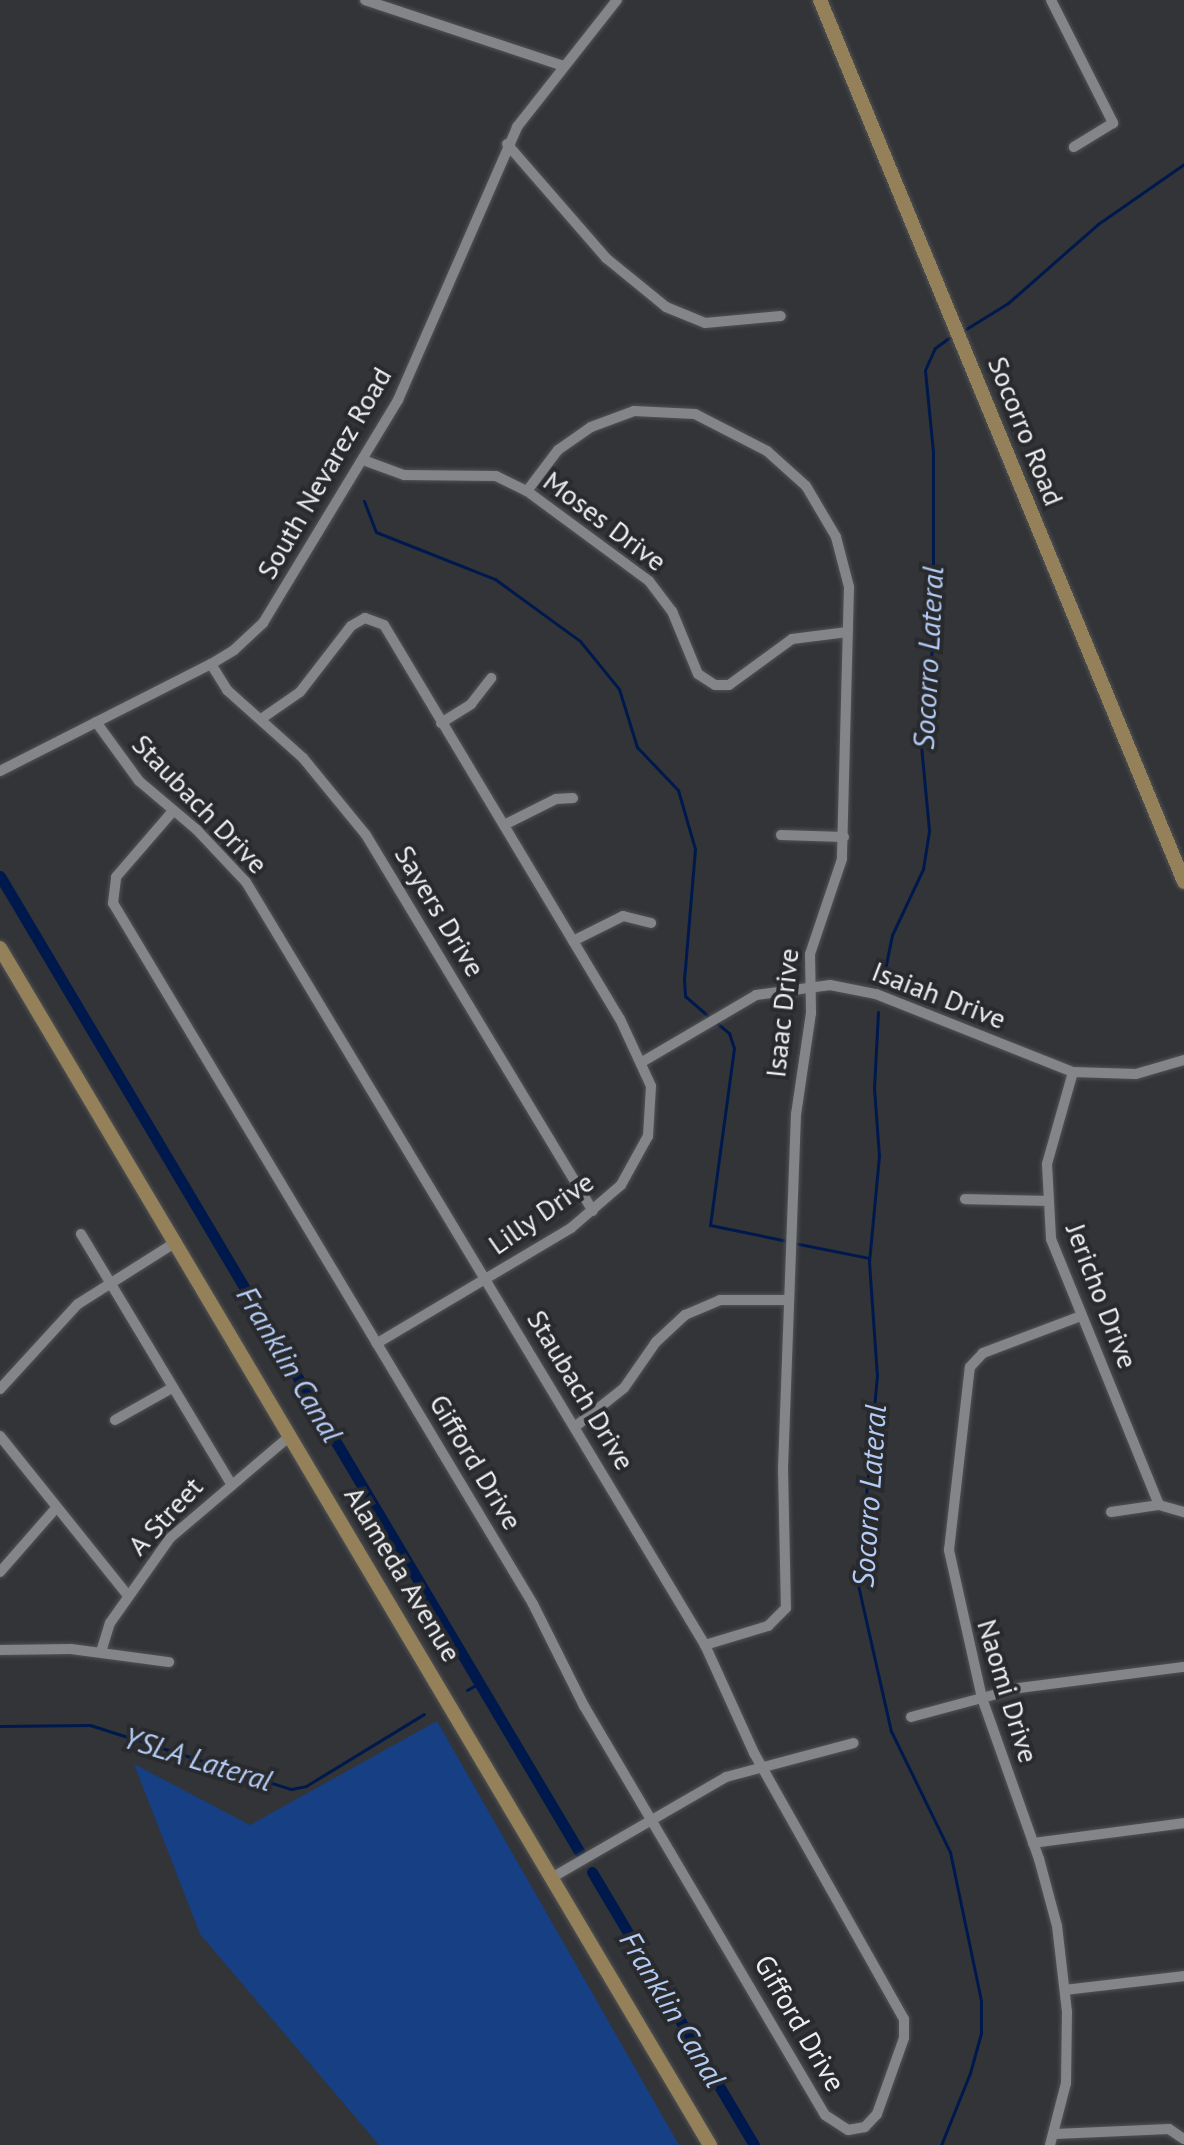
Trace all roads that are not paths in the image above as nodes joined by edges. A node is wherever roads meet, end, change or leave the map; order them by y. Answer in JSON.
{"nodes":[{"id":1,"x":365,"y":0,"type":"edge"},
{"id":2,"x":617,"y":0,"type":"edge"},
{"id":3,"x":820,"y":0,"type":"edge"},
{"id":4,"x":1051,"y":0,"type":"edge"},
{"id":5,"x":563,"y":66,"type":"junction"},
{"id":6,"x":507,"y":144,"type":"junction"},
{"id":7,"x":1074,"y":147,"type":"dead end"},
{"id":8,"x":781,"y":316,"type":"dead end"},
{"id":9,"x":363,"y":460,"type":"junction"},
{"id":10,"x":527,"y":491,"type":"junction"},
{"id":11,"x":848,"y":632,"type":"junction"},
{"id":12,"x":211,"y":664,"type":"junction"},
{"id":13,"x":491,"y":678,"type":"dead end"},
{"id":14,"x":261,"y":719,"type":"junction"},
{"id":15,"x":96,"y":722,"type":"junction"},
{"id":16,"x":441,"y":723,"type":"junction"},
{"id":17,"x":0,"y":771,"type":"edge"},
{"id":18,"x":573,"y":798,"type":"dead end"},
{"id":19,"x":173,"y":811,"type":"junction"},
{"id":20,"x":504,"y":825,"type":"junction"},
{"id":21,"x":781,"y":835,"type":"dead end"},
{"id":22,"x":844,"y":837,"type":"junction"},
{"id":23,"x":1184,"y":882,"type":"edge"},
{"id":24,"x":651,"y":923,"type":"dead end"},
{"id":25,"x":573,"y":941,"type":"junction"},
{"id":26,"x":0,"y":948,"type":"edge"},
{"id":27,"x":810,"y":985,"type":"junction"},
{"id":28,"x":1184,"y":1060,"type":"edge"},
{"id":29,"x":642,"y":1062,"type":"junction"},
{"id":30,"x":1073,"y":1072,"type":"junction"},
{"id":31,"x":965,"y":1199,"type":"dead end"},
{"id":32,"x":1045,"y":1201,"type":"junction"},
{"id":33,"x":593,"y":1211,"type":"junction"},
{"id":34,"x":81,"y":1234,"type":"dead end"},
{"id":35,"x":176,"y":1242,"type":"junction"},
{"id":36,"x":486,"y":1279,"type":"junction"},
{"id":37,"x":110,"y":1283,"type":"junction"},
{"id":38,"x":789,"y":1300,"type":"junction"},
{"id":39,"x":1081,"y":1316,"type":"junction"},
{"id":40,"x":377,"y":1343,"type":"junction"},
{"id":41,"x":172,"y":1388,"type":"junction"},
{"id":42,"x":0,"y":1389,"type":"edge"},
{"id":43,"x":115,"y":1420,"type":"dead end"},
{"id":44,"x":576,"y":1426,"type":"junction"},
{"id":45,"x":291,"y":1435,"type":"junction"},
{"id":46,"x":0,"y":1436,"type":"edge"},
{"id":47,"x":230,"y":1482,"type":"junction"},
{"id":48,"x":1159,"y":1505,"type":"junction"},
{"id":49,"x":56,"y":1508,"type":"junction"},
{"id":50,"x":1111,"y":1512,"type":"dead end"},
{"id":51,"x":1184,"y":1512,"type":"edge"},
{"id":52,"x":0,"y":1572,"type":"edge"},
{"id":53,"x":128,"y":1596,"type":"junction"},
{"id":54,"x":705,"y":1645,"type":"junction"},
{"id":55,"x":0,"y":1650,"type":"edge"},
{"id":56,"x":101,"y":1652,"type":"junction"},
{"id":57,"x":169,"y":1662,"type":"dead end"},
{"id":58,"x":1184,"y":1667,"type":"edge"},
{"id":59,"x":982,"y":1698,"type":"junction"},
{"id":60,"x":911,"y":1717,"type":"dead end"},
{"id":61,"x":854,"y":1743,"type":"dead end"},
{"id":62,"x":762,"y":1767,"type":"junction"},
{"id":63,"x":651,"y":1820,"type":"junction"},
{"id":64,"x":1184,"y":1823,"type":"edge"},
{"id":65,"x":1033,"y":1843,"type":"junction"},
{"id":66,"x":553,"y":1877,"type":"junction"},
{"id":67,"x":1184,"y":1976,"type":"edge"},
{"id":68,"x":1065,"y":1990,"type":"junction"},
{"id":69,"x":861,"y":2129,"type":"joint"},
{"id":70,"x":1055,"y":2134,"type":"junction"},
{"id":71,"x":1184,"y":2139,"type":"edge"},
{"id":72,"x":710,"y":2145,"type":"edge"},
{"id":73,"x":1050,"y":2145,"type":"edge"}],
"edges":[{"from":1,"to":5,"type":"street"},
{"from":2,"to":5,"type":"street","name":"South Nevarez Road"},
{"from":3,"to":23,"type":"main road","name":"Socorro Road"},
{"from":4,"to":7,"type":"street"},
{"from":5,"to":6,"type":"street","name":"South Nevarez Road"},
{"from":6,"to":8,"type":"street"},
{"from":6,"to":9,"type":"street","name":"South Nevarez Road"},
{"from":9,"to":10,"type":"street","name":"Moses Drive"},
{"from":9,"to":12,"type":"street","name":"South Nevarez Road"},
{"from":10,"to":11,"type":"street","name":"Moses Drive"},
{"from":10,"to":11,"type":"street","name":"Isaac Drive"},
{"from":11,"to":22,"type":"street","name":"Isaac Drive"},
{"from":12,"to":14,"type":"street","name":"Sayers Drive"},
{"from":12,"to":15,"type":"street","name":"South Nevarez Road"},
{"from":13,"to":16,"type":"street"},
{"from":14,"to":16,"type":"street","name":"Lilly Drive"},
{"from":14,"to":33,"type":"street","name":"Sayers Drive"},
{"from":15,"to":17,"type":"street","name":"South Nevarez Road"},
{"from":15,"to":19,"type":"street","name":"Staubach Drive"},
{"from":16,"to":20,"type":"street","name":"Lilly Drive"},
{"from":18,"to":20,"type":"street"},
{"from":19,"to":36,"type":"street","name":"Staubach Drive"},
{"from":19,"to":40,"type":"street","name":"Gifford Drive"},
{"from":20,"to":25,"type":"street","name":"Lilly Drive"},
{"from":21,"to":22,"type":"street"},
{"from":22,"to":27,"type":"street","name":"Isaac Drive"},
{"from":24,"to":25,"type":"street"},
{"from":25,"to":29,"type":"street","name":"Lilly Drive"},
{"from":26,"to":35,"type":"main road","name":"Alameda Avenue"},
{"from":27,"to":29,"type":"street","name":"Isaiah Drive"},
{"from":27,"to":30,"type":"street","name":"Isaiah Drive"},
{"from":27,"to":38,"type":"street","name":"Isaac Drive"},
{"from":28,"to":30,"type":"street","name":"Isaiah Drive"},
{"from":29,"to":33,"type":"street","name":"Lilly Drive"},
{"from":30,"to":32,"type":"street","name":"Jericho Drive"},
{"from":31,"to":32,"type":"street"},
{"from":32,"to":39,"type":"street","name":"Jericho Drive"},
{"from":33,"to":36,"type":"street","name":"Lilly Drive"},
{"from":34,"to":37,"type":"street"},
{"from":35,"to":37,"type":"street"},
{"from":35,"to":45,"type":"main road","name":"Alameda Avenue"},
{"from":36,"to":40,"type":"street","name":"Lilly Drive"},
{"from":36,"to":44,"type":"street","name":"Staubach Drive"},
{"from":37,"to":41,"type":"street"},
{"from":37,"to":42,"type":"street"},
{"from":38,"to":44,"type":"street"},
{"from":38,"to":54,"type":"street","name":"Isaac Drive"},
{"from":39,"to":48,"type":"street","name":"Jericho Drive"},
{"from":39,"to":59,"type":"street","name":"Naomi Drive"},
{"from":40,"to":63,"type":"street","name":"Gifford Drive"},
{"from":41,"to":43,"type":"street"},
{"from":41,"to":47,"type":"street"},
{"from":44,"to":54,"type":"street","name":"Staubach Drive"},
{"from":45,"to":47,"type":"street","name":"A Street"},
{"from":45,"to":66,"type":"main road","name":"Alameda Avenue"},
{"from":46,"to":49,"type":"street"},
{"from":47,"to":53,"type":"street","name":"A Street"},
{"from":48,"to":50,"type":"street"},
{"from":48,"to":51,"type":"street"},
{"from":49,"to":52,"type":"street"},
{"from":49,"to":53,"type":"street"},
{"from":53,"to":56,"type":"street","name":"A Street"},
{"from":54,"to":62,"type":"street","name":"Staubach Drive"},
{"from":55,"to":56,"type":"street"},
{"from":56,"to":57,"type":"street"},
{"from":58,"to":59,"type":"street"},
{"from":59,"to":60,"type":"street"},
{"from":59,"to":65,"type":"street","name":"Naomi Drive"},
{"from":61,"to":62,"type":"street"},
{"from":62,"to":63,"type":"street"},
{"from":62,"to":69,"type":"street","name":"Staubach Drive"},
{"from":63,"to":66,"type":"street"},
{"from":63,"to":69,"type":"street","name":"Gifford Drive"},
{"from":64,"to":65,"type":"street"},
{"from":65,"to":68,"type":"street","name":"Naomi Drive"},
{"from":66,"to":72,"type":"main road","name":"Alameda Avenue"},
{"from":67,"to":68,"type":"street"},
{"from":68,"to":70,"type":"street","name":"Naomi Drive"},
{"from":70,"to":71,"type":"street"},
{"from":70,"to":73,"type":"street","name":"Naomi Drive"}]}
